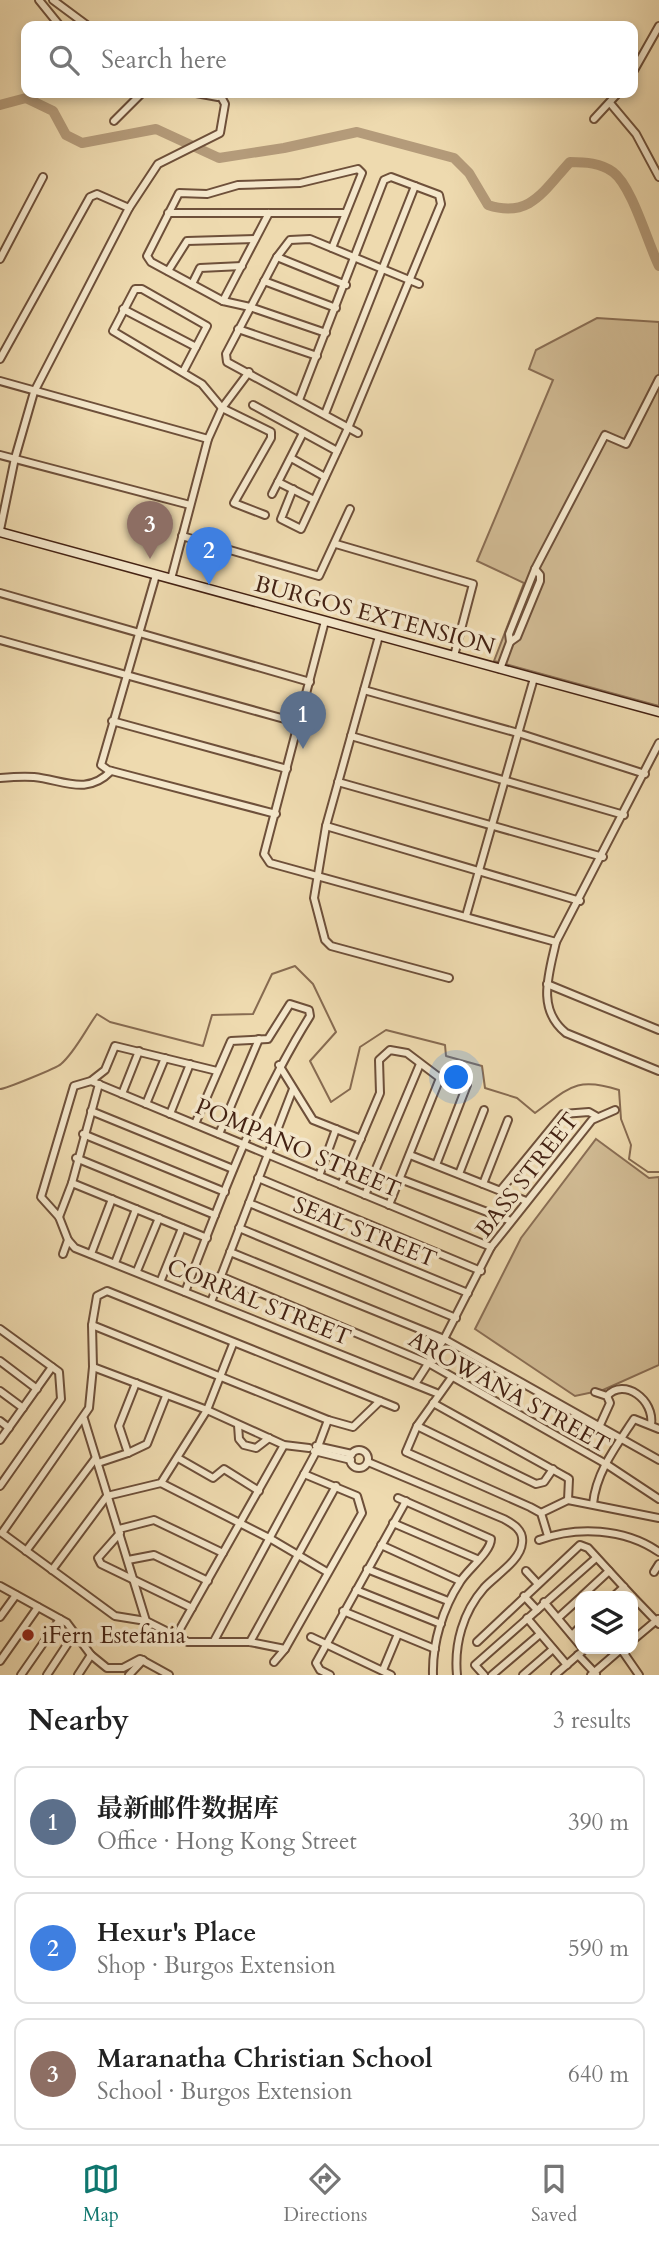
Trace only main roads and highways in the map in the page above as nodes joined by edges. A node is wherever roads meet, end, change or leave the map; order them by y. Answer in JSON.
{"nodes":[{"id":1,"x":0,"y":531,"type":"edge"},
{"id":2,"x":659,"y":712,"type":"edge"}],
"edges":[{"from":1,"to":2,"type":"main road","name":"BURGOS EXTENSION"}]}
